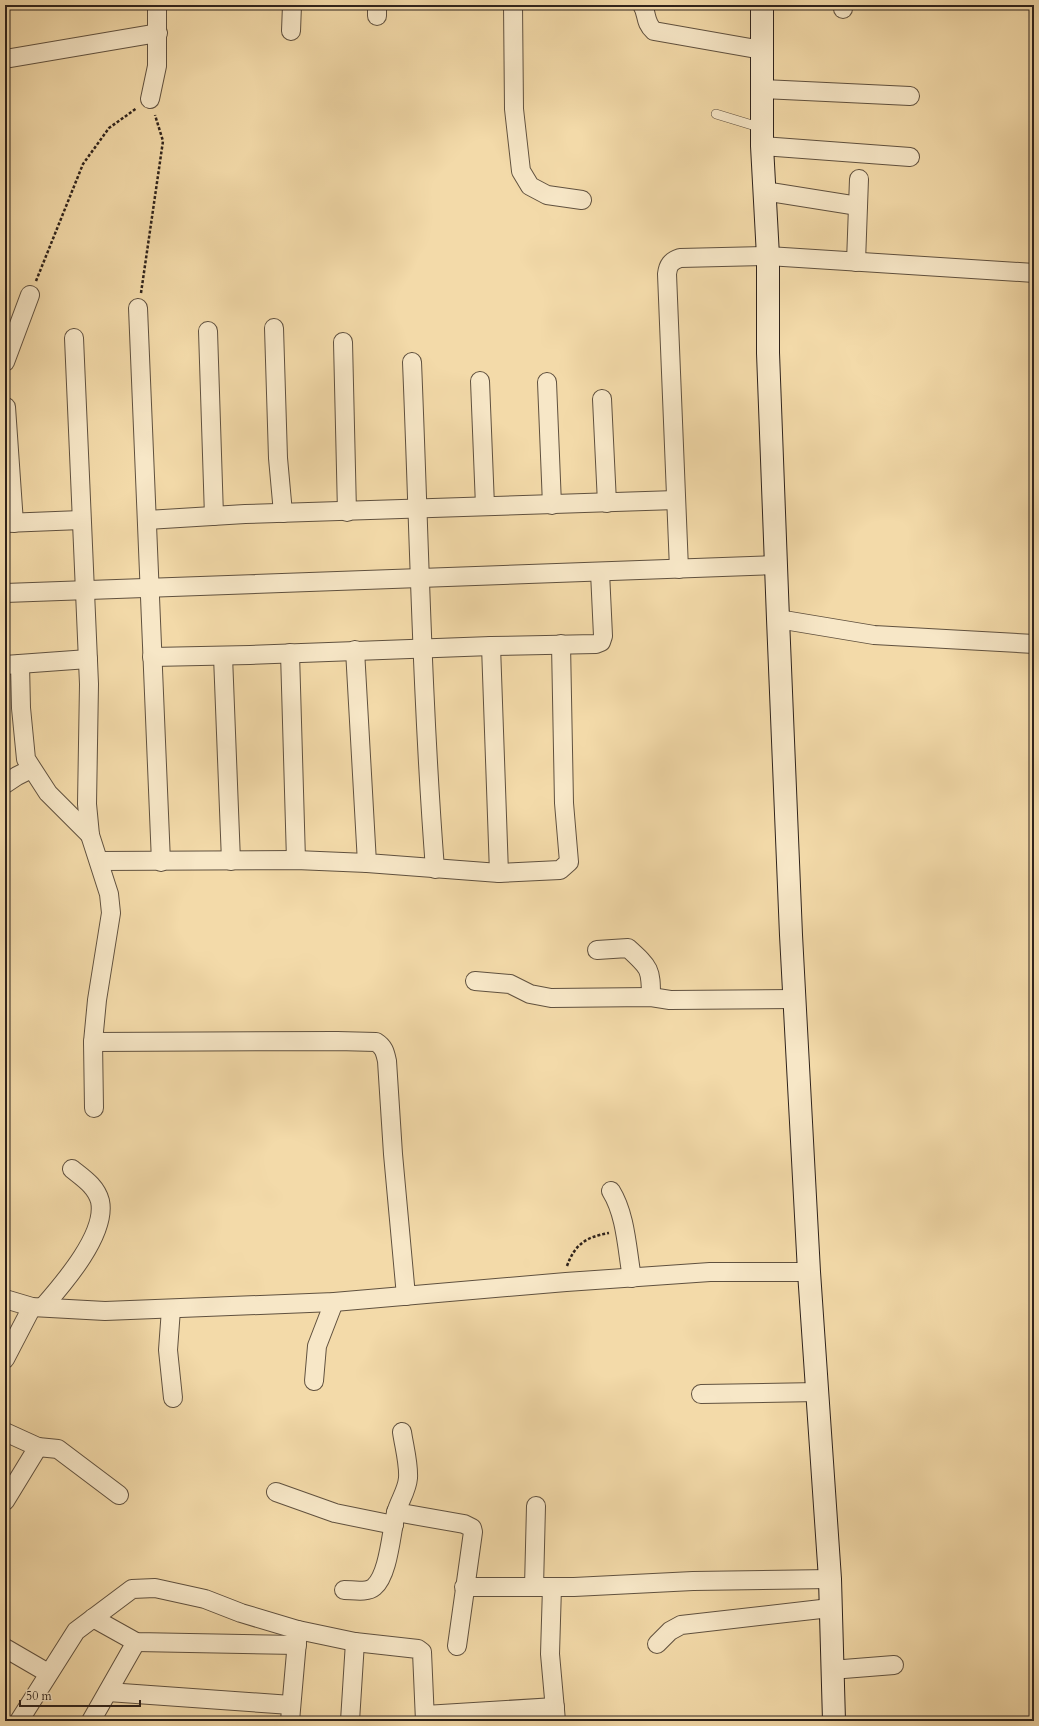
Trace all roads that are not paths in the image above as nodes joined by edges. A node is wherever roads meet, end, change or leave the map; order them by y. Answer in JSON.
{"nodes":[{"id":1,"x":157,"y":5,"type":"edge"},
{"id":2,"x":292,"y":5,"type":"edge"},
{"id":3,"x":513,"y":5,"type":"edge"},
{"id":4,"x":642,"y":5,"type":"edge"},
{"id":5,"x":762,"y":5,"type":"edge"},
{"id":6,"x":290,"y":30,"type":"dead end"},
{"id":7,"x":158,"y":33,"type":"junction"},
{"id":8,"x":762,"y":50,"type":"junction"},
{"id":9,"x":5,"y":59,"type":"edge"},
{"id":10,"x":763,"y":89,"type":"junction"},
{"id":11,"x":910,"y":96,"type":"dead end"},
{"id":12,"x":150,"y":99,"type":"road end"},
{"id":13,"x":716,"y":114,"type":"dead end"},
{"id":14,"x":762,"y":137,"type":"junction"},
{"id":15,"x":910,"y":157,"type":"dead end"},
{"id":16,"x":859,"y":179,"type":"dead end"},
{"id":17,"x":764,"y":191,"type":"junction"},
{"id":18,"x":582,"y":200,"type":"dead end"},
{"id":19,"x":858,"y":206,"type":"junction"},
{"id":20,"x":768,"y":256,"type":"junction"},
{"id":21,"x":856,"y":262,"type":"junction"},
{"id":22,"x":1034,"y":273,"type":"edge"},
{"id":23,"x":30,"y":295,"type":"road end"},
{"id":24,"x":138,"y":308,"type":"road end"},
{"id":25,"x":274,"y":328,"type":"dead end"},
{"id":26,"x":208,"y":331,"type":"dead end"},
{"id":27,"x":74,"y":338,"type":"dead end"},
{"id":28,"x":10,"y":339,"type":"edge"},
{"id":29,"x":343,"y":342,"type":"dead end"},
{"id":30,"x":5,"y":362,"type":"edge"},
{"id":31,"x":412,"y":362,"type":"dead end"},
{"id":32,"x":480,"y":381,"type":"dead end"},
{"id":33,"x":547,"y":382,"type":"dead end"},
{"id":34,"x":602,"y":399,"type":"dead end"},
{"id":35,"x":6,"y":407,"type":"dead end"},
{"id":36,"x":676,"y":500,"type":"junction"},
{"id":37,"x":607,"y":503,"type":"junction"},
{"id":38,"x":552,"y":505,"type":"junction"},
{"id":39,"x":485,"y":506,"type":"junction"},
{"id":40,"x":418,"y":508,"type":"junction"},
{"id":41,"x":347,"y":512,"type":"junction"},
{"id":42,"x":282,"y":513,"type":"junction"},
{"id":43,"x":214,"y":516,"type":"junction"},
{"id":44,"x":81,"y":520,"type":"junction"},
{"id":45,"x":147,"y":520,"type":"junction"},
{"id":46,"x":9,"y":523,"type":"edge"},
{"id":47,"x":776,"y":565,"type":"junction"},
{"id":48,"x":678,"y":569,"type":"junction"},
{"id":49,"x":600,"y":572,"type":"junction"},
{"id":50,"x":420,"y":578,"type":"junction"},
{"id":51,"x":150,"y":587,"type":"junction"},
{"id":52,"x":84,"y":589,"type":"junction"},
{"id":53,"x":5,"y":593,"type":"edge"},
{"id":54,"x":778,"y":619,"type":"junction"},
{"id":55,"x":561,"y":644,"type":"junction"},
{"id":56,"x":1034,"y":644,"type":"edge"},
{"id":57,"x":491,"y":646,"type":"junction"},
{"id":58,"x":424,"y":648,"type":"junction"},
{"id":59,"x":355,"y":650,"type":"junction"},
{"id":60,"x":290,"y":652,"type":"junction"},
{"id":61,"x":223,"y":656,"type":"junction"},
{"id":62,"x":152,"y":657,"type":"junction"},
{"id":63,"x":88,"y":659,"type":"junction"},
{"id":64,"x":12,"y":664,"type":"edge"},
{"id":65,"x":31,"y":770,"type":"junction"},
{"id":66,"x":5,"y":784,"type":"edge"},
{"id":67,"x":90,"y":834,"type":"junction"},
{"id":68,"x":296,"y":860,"type":"junction"},
{"id":69,"x":99,"y":861,"type":"junction"},
{"id":70,"x":230,"y":861,"type":"junction"},
{"id":71,"x":161,"y":862,"type":"junction"},
{"id":72,"x":367,"y":863,"type":"junction"},
{"id":73,"x":435,"y":869,"type":"junction"},
{"id":74,"x":499,"y":873,"type":"junction"},
{"id":75,"x":597,"y":950,"type":"dead end"},
{"id":76,"x":475,"y":981,"type":"dead end"},
{"id":77,"x":651,"y":997,"type":"junction"},
{"id":78,"x":795,"y":1000,"type":"junction"},
{"id":79,"x":93,"y":1042,"type":"junction"},
{"id":80,"x":94,"y":1108,"type":"dead end"},
{"id":81,"x":72,"y":1169,"type":"dead end"},
{"id":82,"x":611,"y":1191,"type":"dead end"},
{"id":83,"x":809,"y":1272,"type":"junction"},
{"id":84,"x":632,"y":1278,"type":"junction"},
{"id":85,"x":406,"y":1296,"type":"junction"},
{"id":86,"x":5,"y":1299,"type":"edge"},
{"id":87,"x":334,"y":1302,"type":"junction"},
{"id":88,"x":37,"y":1307,"type":"junction"},
{"id":89,"x":171,"y":1308,"type":"junction"},
{"id":90,"x":5,"y":1359,"type":"edge"},
{"id":91,"x":314,"y":1381,"type":"dead end"},
{"id":92,"x":818,"y":1392,"type":"junction"},
{"id":93,"x":701,"y":1394,"type":"dead end"},
{"id":94,"x":173,"y":1398,"type":"dead end"},
{"id":95,"x":5,"y":1432,"type":"edge"},
{"id":96,"x":402,"y":1432,"type":"dead end"},
{"id":97,"x":38,"y":1447,"type":"junction"},
{"id":98,"x":276,"y":1492,"type":"dead end"},
{"id":99,"x":119,"y":1495,"type":"dead end"},
{"id":100,"x":5,"y":1501,"type":"edge"},
{"id":101,"x":536,"y":1506,"type":"dead end"},
{"id":102,"x":395,"y":1518,"type":"junction"},
{"id":103,"x":830,"y":1580,"type":"junction"},
{"id":104,"x":464,"y":1587,"type":"junction"},
{"id":105,"x":543,"y":1587,"type":"junction"},
{"id":106,"x":344,"y":1590,"type":"dead end"},
{"id":107,"x":830,"y":1608,"type":"junction"},
{"id":108,"x":93,"y":1618,"type":"junction"},
{"id":109,"x":298,"y":1638,"type":"junction"},
{"id":110,"x":136,"y":1642,"type":"junction"},
{"id":111,"x":355,"y":1642,"type":"junction"},
{"id":112,"x":657,"y":1644,"type":"dead end"},
{"id":113,"x":456,"y":1646,"type":"dead end"},
{"id":114,"x":5,"y":1648,"type":"edge"},
{"id":115,"x":894,"y":1665,"type":"dead end"},
{"id":116,"x":831,"y":1670,"type":"junction"},
{"id":117,"x":48,"y":1673,"type":"junction"},
{"id":118,"x":108,"y":1692,"type":"junction"},
{"id":119,"x":291,"y":1713,"type":"edge"},
{"id":120,"x":555,"y":1714,"type":"edge"},
{"id":121,"x":425,"y":1718,"type":"edge"},
{"id":122,"x":19,"y":1721,"type":"edge"},
{"id":123,"x":91,"y":1721,"type":"edge"},
{"id":124,"x":350,"y":1721,"type":"edge"},
{"id":125,"x":834,"y":1721,"type":"edge"}],
"edges":[{"from":1,"to":7,"type":"street"},
{"from":2,"to":6,"type":"street"},
{"from":3,"to":18,"type":"street"},
{"from":4,"to":8,"type":"street"},
{"from":5,"to":8,"type":"street"},
{"from":7,"to":9,"type":"street"},
{"from":7,"to":12,"type":"street"},
{"from":8,"to":10,"type":"street"},
{"from":10,"to":11,"type":"street"},
{"from":10,"to":14,"type":"street"},
{"from":13,"to":14,"type":"lane"},
{"from":14,"to":15,"type":"street"},
{"from":14,"to":17,"type":"street"},
{"from":16,"to":19,"type":"street"},
{"from":17,"to":19,"type":"street"},
{"from":17,"to":20,"type":"street"},
{"from":19,"to":21,"type":"street"},
{"from":20,"to":21,"type":"street"},
{"from":20,"to":36,"type":"street"},
{"from":20,"to":47,"type":"street"},
{"from":21,"to":22,"type":"street"},
{"from":23,"to":28,"type":"street"},
{"from":24,"to":45,"type":"street"},
{"from":25,"to":42,"type":"street"},
{"from":26,"to":43,"type":"street"},
{"from":27,"to":44,"type":"street"},
{"from":28,"to":30,"type":"street"},
{"from":29,"to":41,"type":"street"},
{"from":31,"to":40,"type":"street"},
{"from":32,"to":39,"type":"street"},
{"from":33,"to":38,"type":"street"},
{"from":34,"to":37,"type":"street"},
{"from":35,"to":46,"type":"street"},
{"from":36,"to":37,"type":"street"},
{"from":36,"to":48,"type":"street"},
{"from":37,"to":38,"type":"street"},
{"from":38,"to":39,"type":"street"},
{"from":39,"to":40,"type":"street"},
{"from":40,"to":41,"type":"street"},
{"from":40,"to":50,"type":"street"},
{"from":41,"to":42,"type":"street"},
{"from":42,"to":43,"type":"street"},
{"from":43,"to":45,"type":"street"},
{"from":44,"to":46,"type":"street"},
{"from":44,"to":52,"type":"street"},
{"from":45,"to":51,"type":"street"},
{"from":47,"to":48,"type":"street"},
{"from":47,"to":54,"type":"street"},
{"from":48,"to":49,"type":"street"},
{"from":49,"to":50,"type":"street"},
{"from":49,"to":55,"type":"street"},
{"from":50,"to":51,"type":"street"},
{"from":50,"to":58,"type":"street"},
{"from":51,"to":52,"type":"street"},
{"from":51,"to":62,"type":"street"},
{"from":52,"to":53,"type":"street"},
{"from":52,"to":63,"type":"street"},
{"from":54,"to":56,"type":"street"},
{"from":54,"to":78,"type":"street"},
{"from":55,"to":57,"type":"street"},
{"from":55,"to":74,"type":"street"},
{"from":57,"to":58,"type":"street"},
{"from":57,"to":74,"type":"street"},
{"from":58,"to":59,"type":"street"},
{"from":58,"to":73,"type":"street"},
{"from":59,"to":60,"type":"street"},
{"from":59,"to":72,"type":"street"},
{"from":60,"to":61,"type":"street"},
{"from":60,"to":68,"type":"street"},
{"from":61,"to":62,"type":"street"},
{"from":61,"to":70,"type":"street"},
{"from":62,"to":71,"type":"street"},
{"from":63,"to":64,"type":"street"},
{"from":63,"to":67,"type":"street"},
{"from":64,"to":65,"type":"street"},
{"from":65,"to":66,"type":"street"},
{"from":65,"to":67,"type":"street"},
{"from":67,"to":69,"type":"street"},
{"from":68,"to":70,"type":"street"},
{"from":68,"to":72,"type":"street"},
{"from":69,"to":71,"type":"street"},
{"from":69,"to":79,"type":"street"},
{"from":70,"to":71,"type":"street"},
{"from":72,"to":73,"type":"street"},
{"from":73,"to":74,"type":"street"},
{"from":75,"to":77,"type":"street"},
{"from":76,"to":77,"type":"street"},
{"from":77,"to":78,"type":"street"},
{"from":78,"to":83,"type":"street"},
{"from":79,"to":80,"type":"street"},
{"from":79,"to":85,"type":"street"},
{"from":81,"to":88,"type":"street"},
{"from":82,"to":84,"type":"street"},
{"from":83,"to":84,"type":"street"},
{"from":83,"to":92,"type":"street"},
{"from":84,"to":85,"type":"street"},
{"from":85,"to":87,"type":"street"},
{"from":86,"to":88,"type":"street"},
{"from":87,"to":89,"type":"street"},
{"from":87,"to":91,"type":"street"},
{"from":88,"to":89,"type":"street"},
{"from":88,"to":90,"type":"street"},
{"from":89,"to":94,"type":"street"},
{"from":92,"to":93,"type":"street"},
{"from":92,"to":103,"type":"street"},
{"from":95,"to":97,"type":"street"},
{"from":96,"to":102,"type":"street"},
{"from":97,"to":99,"type":"street"},
{"from":97,"to":100,"type":"street"},
{"from":98,"to":102,"type":"street"},
{"from":101,"to":105,"type":"street"},
{"from":102,"to":104,"type":"street"},
{"from":102,"to":106,"type":"street"},
{"from":103,"to":105,"type":"street"},
{"from":103,"to":107,"type":"street"},
{"from":104,"to":105,"type":"street"},
{"from":104,"to":113,"type":"street"},
{"from":105,"to":120,"type":"street"},
{"from":107,"to":112,"type":"street"},
{"from":107,"to":116,"type":"street"},
{"from":108,"to":109,"type":"street"},
{"from":108,"to":110,"type":"street"},
{"from":108,"to":117,"type":"street"},
{"from":109,"to":110,"type":"street"},
{"from":109,"to":111,"type":"street"},
{"from":109,"to":119,"type":"street"},
{"from":110,"to":118,"type":"street"},
{"from":111,"to":121,"type":"street"},
{"from":111,"to":124,"type":"street"},
{"from":114,"to":117,"type":"street"},
{"from":115,"to":116,"type":"street"},
{"from":116,"to":125,"type":"street"},
{"from":117,"to":122,"type":"street"},
{"from":118,"to":119,"type":"street"},
{"from":118,"to":123,"type":"street"},
{"from":120,"to":121,"type":"street"}]}
